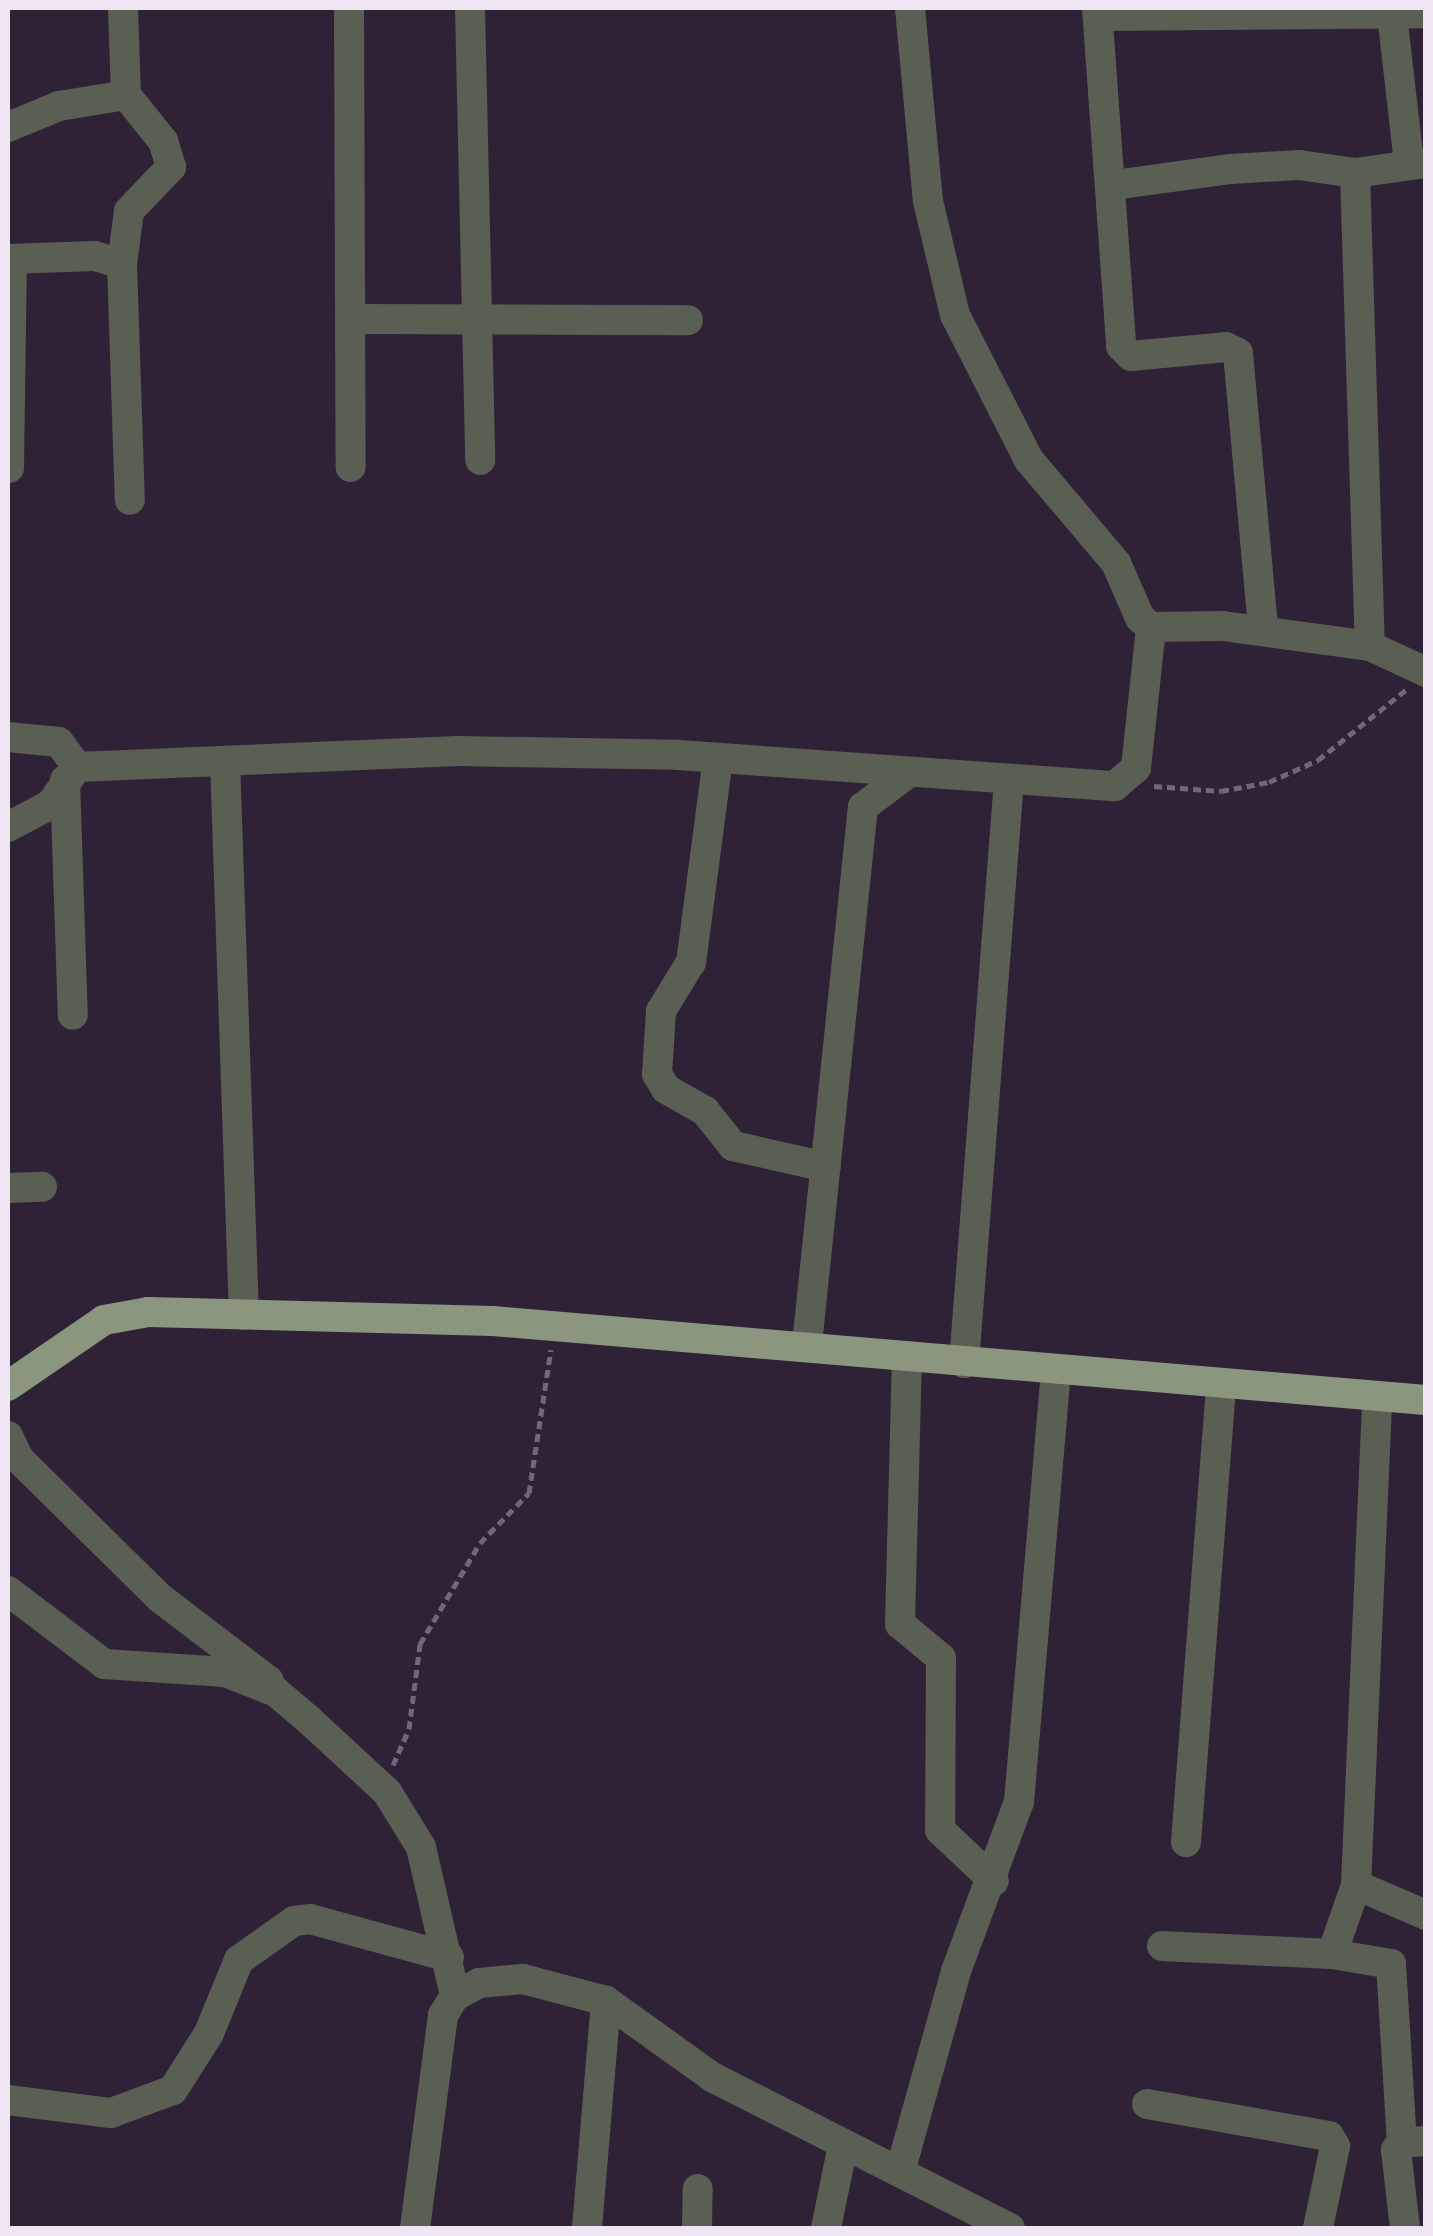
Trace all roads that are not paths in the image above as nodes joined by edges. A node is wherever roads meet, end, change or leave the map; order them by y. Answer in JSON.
{"nodes":[{"id":1,"x":123,"y":8,"type":"edge"},
{"id":2,"x":349,"y":8,"type":"edge"},
{"id":3,"x":470,"y":8,"type":"edge"},
{"id":4,"x":910,"y":8,"type":"edge"},
{"id":5,"x":1098,"y":12,"type":"edge"},
{"id":6,"x":1426,"y":12,"type":"edge"},
{"id":7,"x":1392,"y":14,"type":"junction"},
{"id":8,"x":126,"y":95,"type":"junction"},
{"id":9,"x":8,"y":127,"type":"edge"},
{"id":10,"x":1417,"y":163,"type":"edge"},
{"id":11,"x":1354,"y":173,"type":"junction"},
{"id":12,"x":1114,"y":185,"type":"junction"},
{"id":13,"x":10,"y":259,"type":"edge"},
{"id":14,"x":122,"y":264,"type":"junction"},
{"id":15,"x":350,"y":319,"type":"junction"},
{"id":16,"x":477,"y":320,"type":"junction"},
{"id":17,"x":688,"y":320,"type":"dead end"},
{"id":18,"x":480,"y":460,"type":"dead end"},
{"id":19,"x":351,"y":467,"type":"dead end"},
{"id":20,"x":9,"y":468,"type":"edge"},
{"id":21,"x":130,"y":500,"type":"dead end"},
{"id":22,"x":1152,"y":628,"type":"junction"},
{"id":23,"x":1262,"y":630,"type":"junction"},
{"id":24,"x":1370,"y":646,"type":"junction"},
{"id":25,"x":1418,"y":680,"type":"edge"},
{"id":26,"x":8,"y":737,"type":"edge"},
{"id":27,"x":718,"y":758,"type":"junction"},
{"id":28,"x":225,"y":761,"type":"junction"},
{"id":29,"x":71,"y":773,"type":"junction"},
{"id":30,"x":908,"y":774,"type":"junction"},
{"id":31,"x":1009,"y":780,"type":"junction"},
{"id":32,"x":8,"y":827,"type":"edge"},
{"id":33,"x":73,"y":1015,"type":"dead end"},
{"id":34,"x":826,"y":1167,"type":"junction"},
{"id":35,"x":42,"y":1187,"type":"dead end"},
{"id":36,"x":8,"y":1188,"type":"edge"},
{"id":37,"x":244,"y":1315,"type":"junction"},
{"id":38,"x":807,"y":1344,"type":"junction"},
{"id":39,"x":907,"y":1356,"type":"junction"},
{"id":40,"x":964,"y":1364,"type":"junction"},
{"id":41,"x":1056,"y":1373,"type":"junction"},
{"id":42,"x":8,"y":1386,"type":"edge"},
{"id":43,"x":1221,"y":1386,"type":"junction"},
{"id":44,"x":1378,"y":1398,"type":"junction"},
{"id":45,"x":1426,"y":1400,"type":"edge"},
{"id":46,"x":8,"y":1436,"type":"edge"},
{"id":47,"x":8,"y":1591,"type":"edge"},
{"id":48,"x":276,"y":1692,"type":"junction"},
{"id":49,"x":1186,"y":1842,"type":"dead end"},
{"id":50,"x":994,"y":1881,"type":"junction"},
{"id":51,"x":1356,"y":1885,"type":"junction"},
{"id":52,"x":1426,"y":1915,"type":"edge"},
{"id":53,"x":1162,"y":1946,"type":"dead end"},
{"id":54,"x":1332,"y":1954,"type":"junction"},
{"id":55,"x":449,"y":1957,"type":"junction"},
{"id":56,"x":456,"y":1996,"type":"junction"},
{"id":57,"x":606,"y":2001,"type":"junction"},
{"id":58,"x":8,"y":2102,"type":"edge"},
{"id":59,"x":1147,"y":2104,"type":"dead end"},
{"id":60,"x":1414,"y":2142,"type":"edge"},
{"id":61,"x":843,"y":2145,"type":"junction"},
{"id":62,"x":900,"y":2172,"type":"junction"},
{"id":63,"x":698,"y":2189,"type":"dead end"},
{"id":64,"x":415,"y":2228,"type":"edge"},
{"id":65,"x":587,"y":2228,"type":"edge"},
{"id":66,"x":697,"y":2228,"type":"edge"},
{"id":67,"x":826,"y":2228,"type":"edge"},
{"id":68,"x":1010,"y":2228,"type":"edge"},
{"id":69,"x":1318,"y":2228,"type":"edge"},
{"id":70,"x":1406,"y":2228,"type":"edge"}],
"edges":[{"from":1,"to":8,"type":"street"},
{"from":2,"to":15,"type":"street"},
{"from":3,"to":16,"type":"street"},
{"from":4,"to":22,"type":"street"},
{"from":5,"to":7,"type":"street"},
{"from":5,"to":12,"type":"street"},
{"from":6,"to":7,"type":"street"},
{"from":7,"to":10,"type":"street"},
{"from":8,"to":9,"type":"street"},
{"from":8,"to":14,"type":"street"},
{"from":10,"to":11,"type":"street"},
{"from":11,"to":12,"type":"street"},
{"from":11,"to":24,"type":"street"},
{"from":12,"to":23,"type":"street"},
{"from":13,"to":14,"type":"street"},
{"from":13,"to":20,"type":"street"},
{"from":14,"to":21,"type":"street"},
{"from":15,"to":16,"type":"street"},
{"from":15,"to":19,"type":"street"},
{"from":16,"to":17,"type":"street"},
{"from":16,"to":18,"type":"street"},
{"from":22,"to":23,"type":"street"},
{"from":22,"to":31,"type":"street"},
{"from":23,"to":24,"type":"street"},
{"from":24,"to":25,"type":"street"},
{"from":26,"to":29,"type":"street"},
{"from":27,"to":28,"type":"street"},
{"from":27,"to":30,"type":"street"},
{"from":27,"to":34,"type":"street"},
{"from":28,"to":29,"type":"street"},
{"from":28,"to":37,"type":"street"},
{"from":29,"to":32,"type":"street"},
{"from":29,"to":33,"type":"street"},
{"from":30,"to":31,"type":"street"},
{"from":30,"to":34,"type":"street"},
{"from":31,"to":40,"type":"street"},
{"from":34,"to":38,"type":"street"},
{"from":35,"to":36,"type":"street"},
{"from":37,"to":38,"type":"main road"},
{"from":37,"to":42,"type":"main road"},
{"from":38,"to":39,"type":"main road"},
{"from":39,"to":40,"type":"main road"},
{"from":39,"to":50,"type":"street"},
{"from":40,"to":41,"type":"main road"},
{"from":41,"to":43,"type":"main road"},
{"from":41,"to":50,"type":"street"},
{"from":43,"to":44,"type":"main road"},
{"from":43,"to":49,"type":"street"},
{"from":44,"to":45,"type":"main road"},
{"from":44,"to":51,"type":"street"},
{"from":46,"to":48,"type":"street"},
{"from":47,"to":48,"type":"street"},
{"from":48,"to":55,"type":"street"},
{"from":50,"to":62,"type":"street"},
{"from":51,"to":52,"type":"street"},
{"from":51,"to":54,"type":"street"},
{"from":53,"to":54,"type":"street"},
{"from":54,"to":60,"type":"street"},
{"from":55,"to":56,"type":"street"},
{"from":55,"to":58,"type":"street"},
{"from":56,"to":57,"type":"street"},
{"from":56,"to":64,"type":"street"},
{"from":57,"to":61,"type":"street"},
{"from":57,"to":65,"type":"street"},
{"from":59,"to":69,"type":"street"},
{"from":60,"to":70,"type":"street"},
{"from":61,"to":62,"type":"street"},
{"from":61,"to":67,"type":"street"},
{"from":62,"to":68,"type":"street"},
{"from":63,"to":66,"type":"street"}]}
